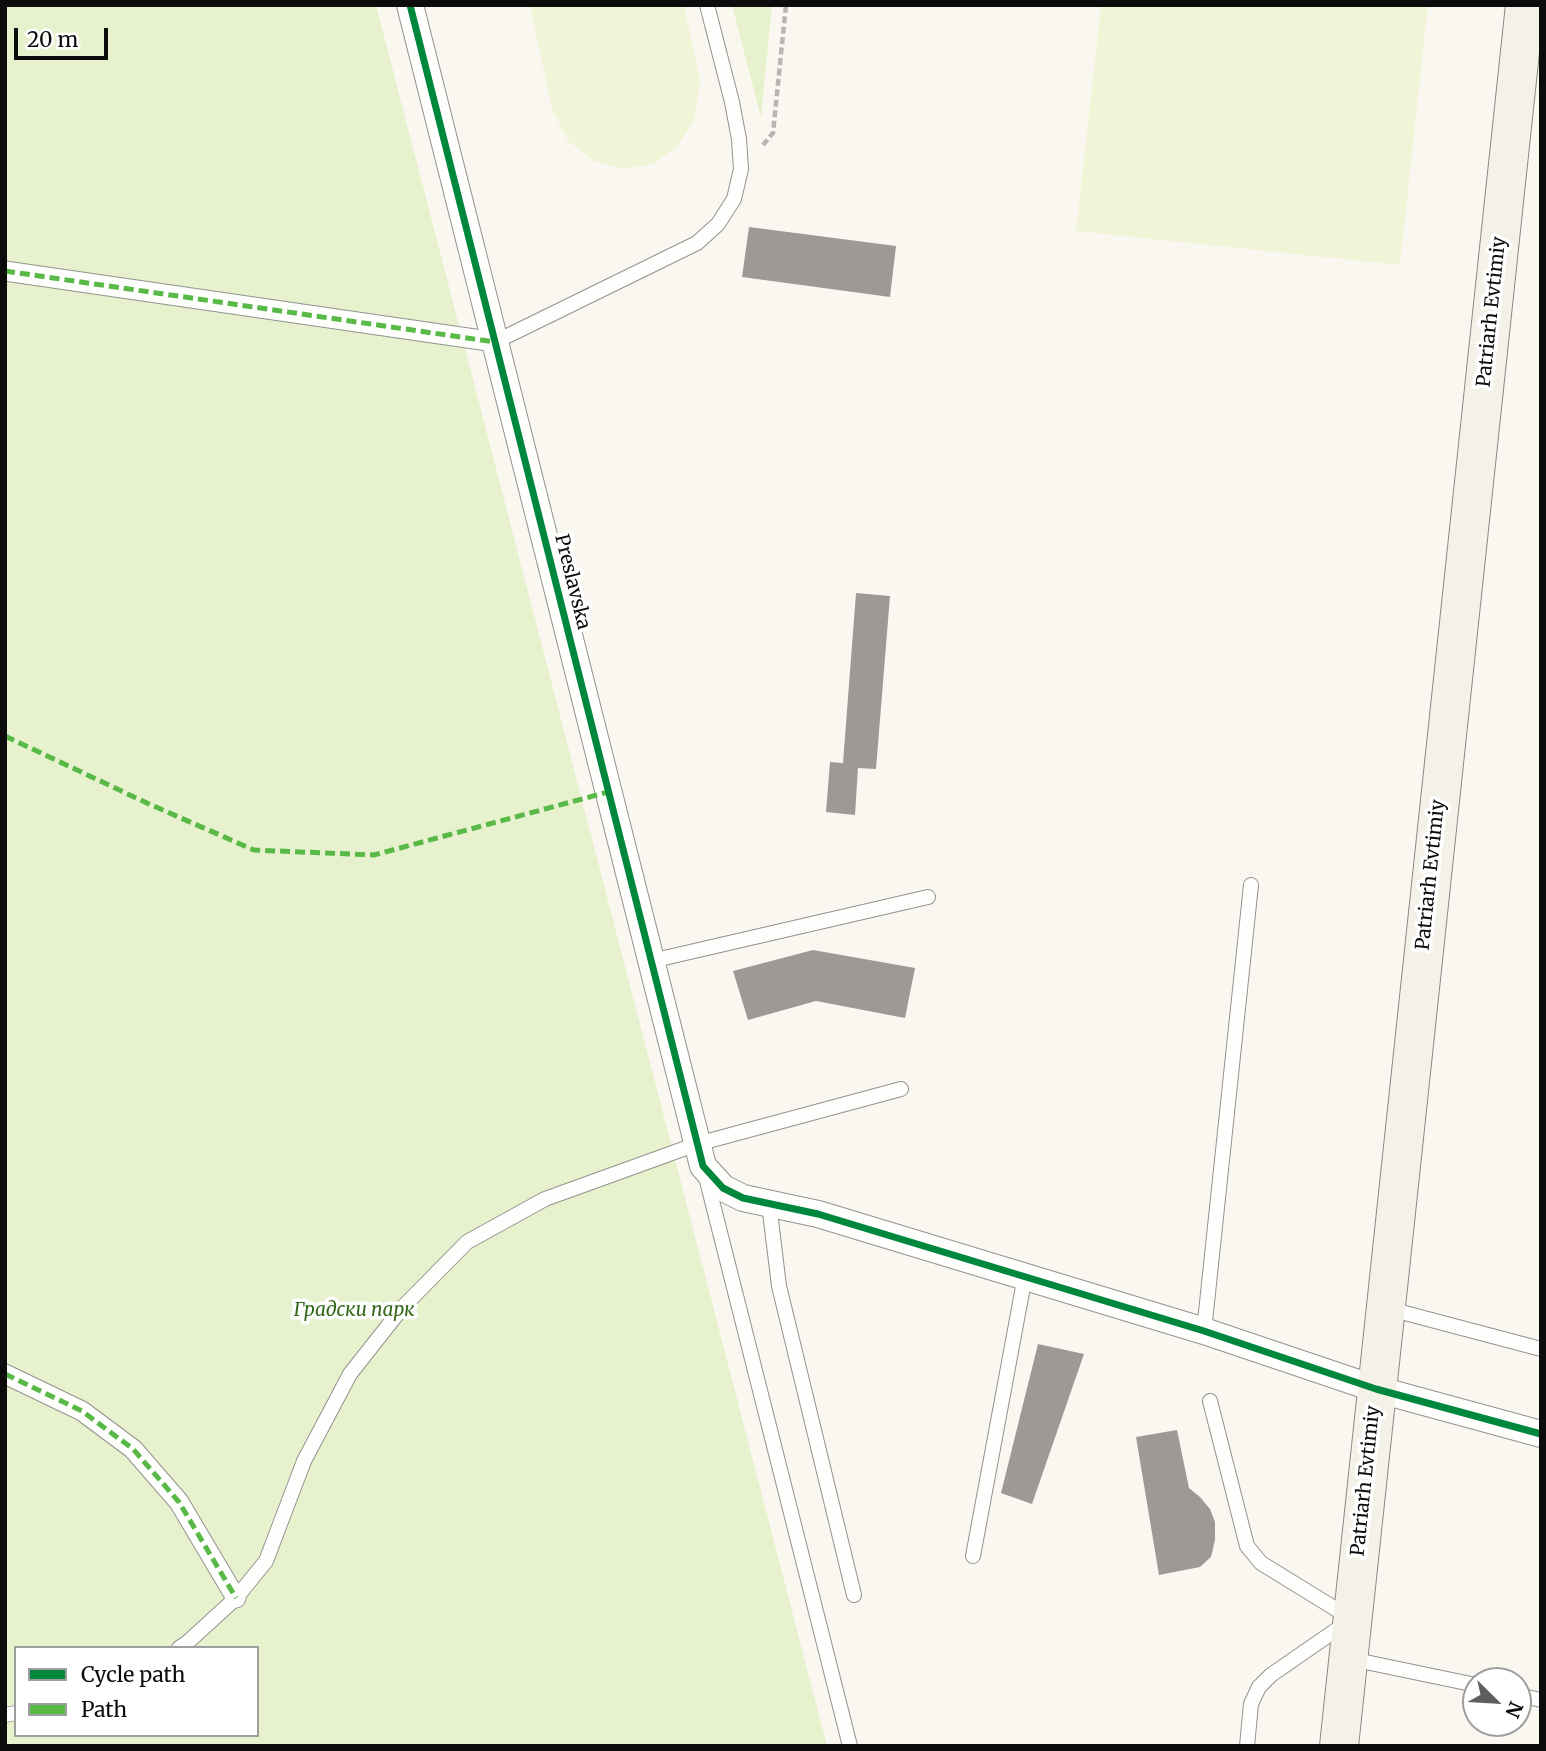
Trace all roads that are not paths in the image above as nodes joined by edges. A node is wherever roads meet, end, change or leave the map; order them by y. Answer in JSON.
{"nodes":[{"id":1,"x":410,"y":5,"type":"edge"},
{"id":2,"x":707,"y":5,"type":"edge"},
{"id":3,"x":1525,"y":5,"type":"edge"},
{"id":4,"x":5,"y":271,"type":"edge"},
{"id":5,"x":495,"y":342,"type":"junction"},
{"id":6,"x":1251,"y":885,"type":"dead end"},
{"id":7,"x":928,"y":897,"type":"dead end"},
{"id":8,"x":651,"y":961,"type":"junction"},
{"id":9,"x":901,"y":1089,"type":"dead end"},
{"id":10,"x":700,"y":1155,"type":"junction"},
{"id":11,"x":769,"y":1204,"type":"junction"},
{"id":12,"x":1025,"y":1276,"type":"junction"},
{"id":13,"x":1385,"y":1308,"type":"junction"},
{"id":14,"x":1204,"y":1331,"type":"junction"},
{"id":15,"x":1541,"y":1349,"type":"edge"},
{"id":16,"x":5,"y":1374,"type":"edge"},
{"id":17,"x":1376,"y":1389,"type":"junction"},
{"id":18,"x":1210,"y":1401,"type":"dead end"},
{"id":19,"x":1541,"y":1434,"type":"edge"},
{"id":20,"x":972,"y":1556,"type":"dead end"},
{"id":21,"x":854,"y":1595,"type":"dead end"},
{"id":22,"x":236,"y":1598,"type":"junction"},
{"id":23,"x":1352,"y":1619,"type":"junction"},
{"id":24,"x":182,"y":1646,"type":"edge"},
{"id":25,"x":1348,"y":1658,"type":"junction"},
{"id":26,"x":1462,"y":1682,"type":"edge"},
{"id":27,"x":850,"y":1746,"type":"edge"},
{"id":28,"x":1247,"y":1746,"type":"edge"},
{"id":29,"x":1339,"y":1746,"type":"edge"}],
"edges":[{"from":1,"to":5,"type":"street","name":"Preslavska"},
{"from":2,"to":5,"type":"lane"},
{"from":3,"to":13,"type":"main road","name":"Patriarh Evtimiy"},
{"from":4,"to":5,"type":"street"},
{"from":5,"to":8,"type":"street","name":"Preslavska"},
{"from":6,"to":14,"type":"lane"},
{"from":7,"to":8,"type":"lane"},
{"from":8,"to":10,"type":"street","name":"Preslavska"},
{"from":9,"to":10,"type":"lane"},
{"from":10,"to":11,"type":"street"},
{"from":10,"to":22,"type":"lane"},
{"from":10,"to":27,"type":"lane"},
{"from":11,"to":12,"type":"street"},
{"from":11,"to":21,"type":"lane"},
{"from":12,"to":14,"type":"street"},
{"from":12,"to":20,"type":"lane"},
{"from":13,"to":15,"type":"lane"},
{"from":13,"to":17,"type":"main road","name":"Patriarh Evtimiy"},
{"from":14,"to":17,"type":"street"},
{"from":16,"to":22,"type":"street"},
{"from":17,"to":19,"type":"street"},
{"from":17,"to":23,"type":"main road","name":"Patriarh Evtimiy"},
{"from":18,"to":23,"type":"lane"},
{"from":22,"to":24,"type":"lane"},
{"from":23,"to":25,"type":"main road","name":"Patriarh Evtimiy"},
{"from":23,"to":28,"type":"lane"},
{"from":25,"to":26,"type":"lane"},
{"from":25,"to":29,"type":"main road","name":"Patriarh Evtimiy"}]}
